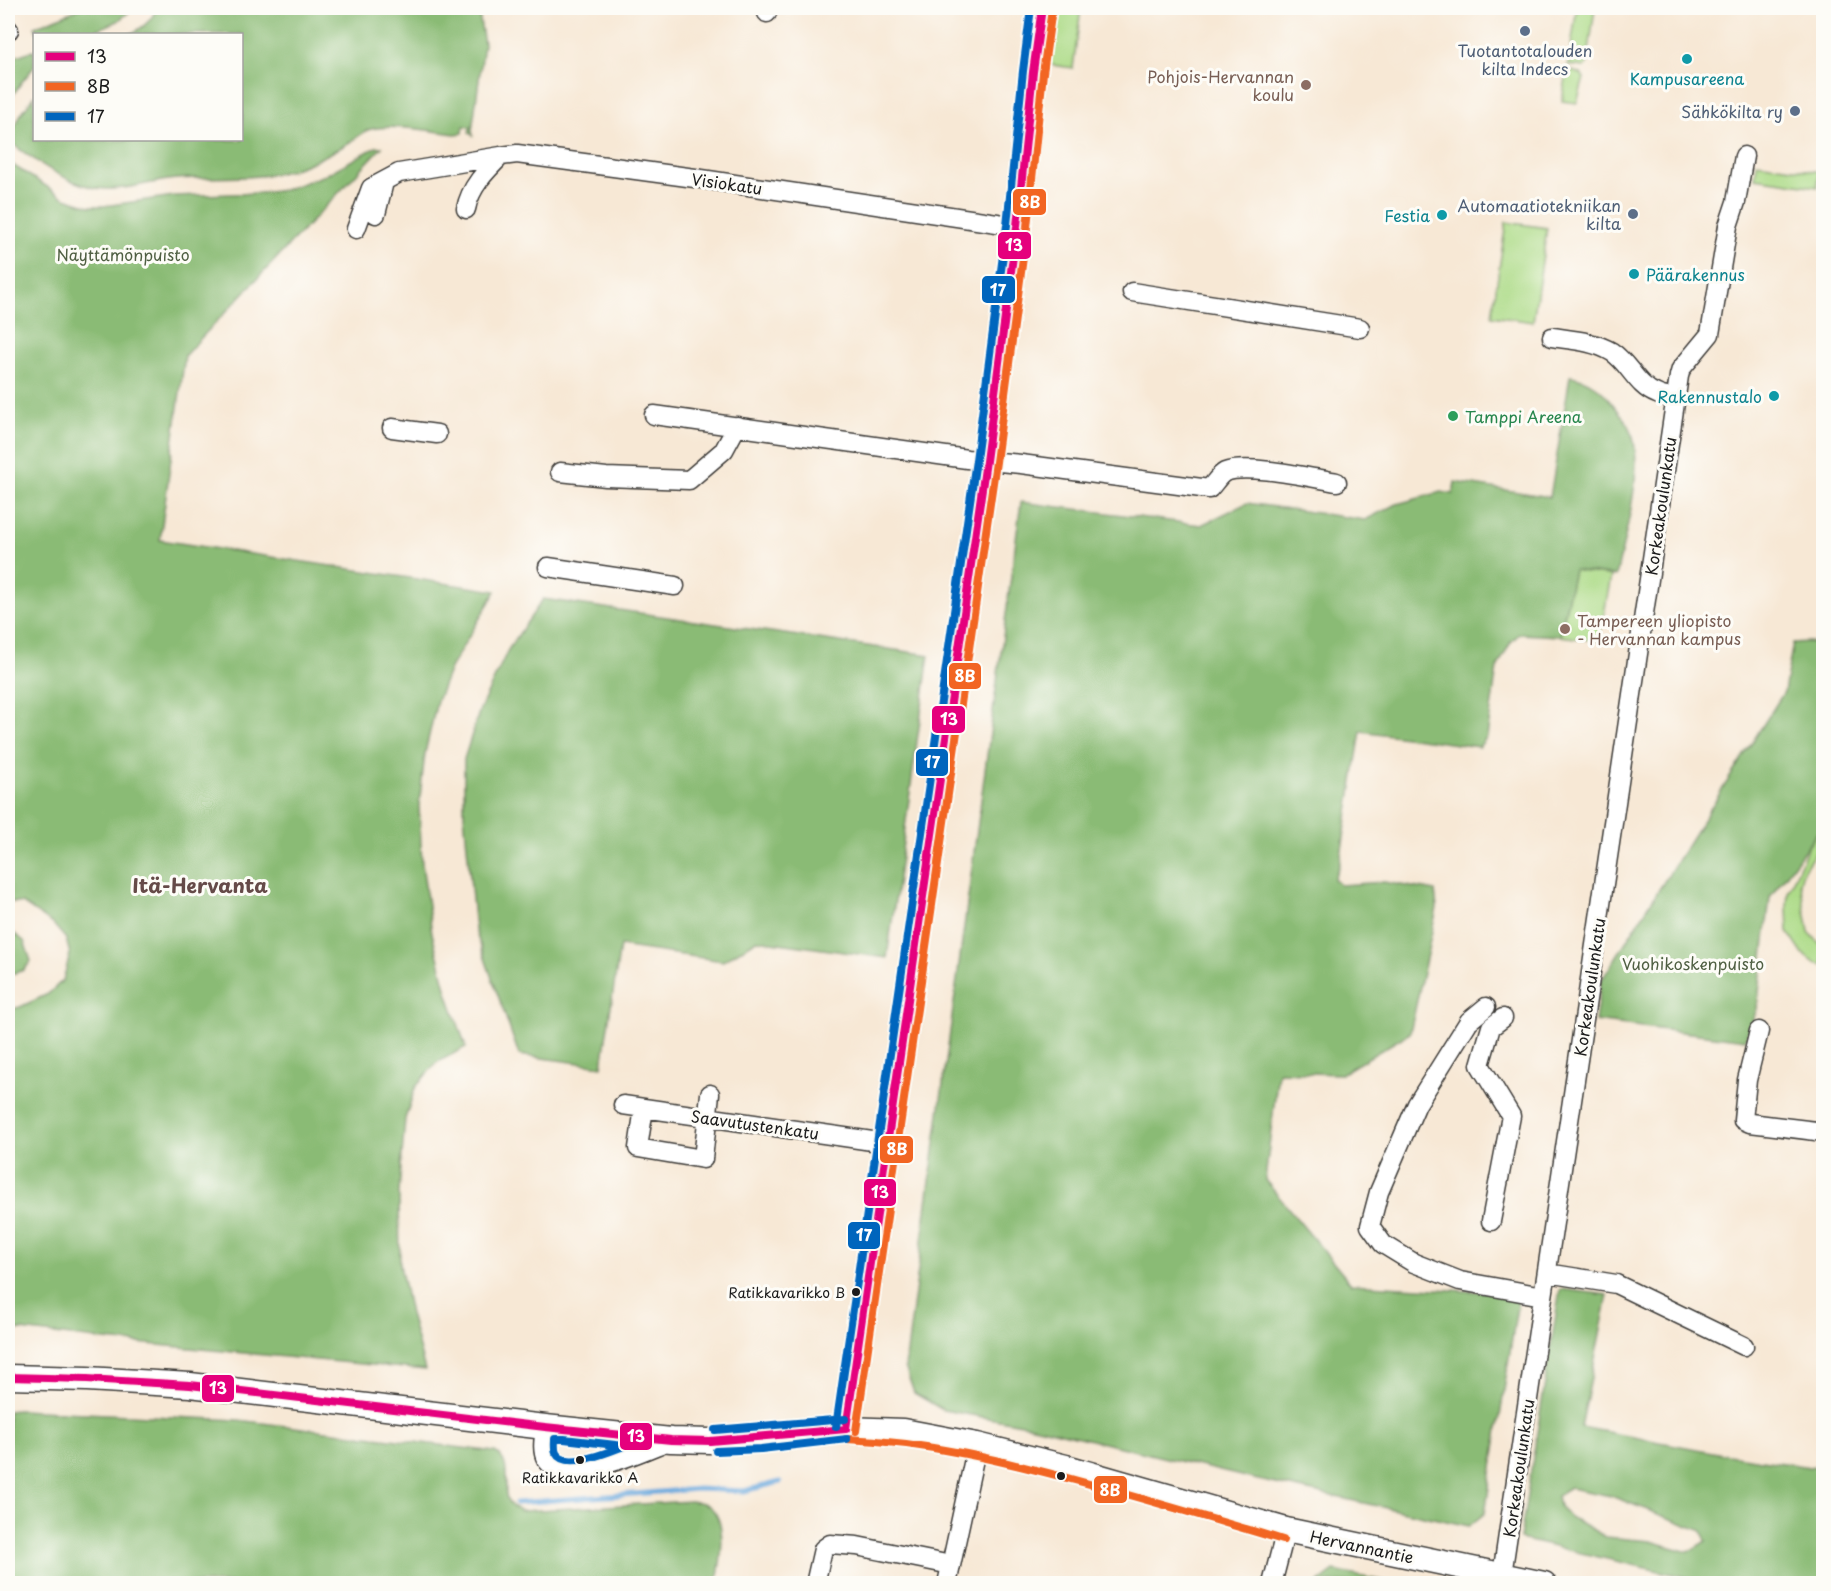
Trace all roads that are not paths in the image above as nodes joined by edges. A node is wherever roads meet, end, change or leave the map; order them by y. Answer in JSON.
{"nodes":[{"id":1,"x":1042,"y":8,"type":"edge"},
{"id":2,"x":501,"y":156,"type":"junction"},
{"id":3,"x":1744,"y":156,"type":"dead end"},
{"id":4,"x":384,"y":181,"type":"junction"},
{"id":5,"x":466,"y":209,"type":"dead end"},
{"id":6,"x":376,"y":214,"type":"dead end"},
{"id":7,"x":1017,"y":226,"type":"junction"},
{"id":8,"x":356,"y":229,"type":"dead end"},
{"id":9,"x":1132,"y":292,"type":"dead end"},
{"id":10,"x":1360,"y":328,"type":"dead end"},
{"id":11,"x":1552,"y":337,"type":"dead end"},
{"id":12,"x":1676,"y":398,"type":"junction"},
{"id":13,"x":654,"y":415,"type":"dead end"},
{"id":14,"x":736,"y":426,"type":"junction"},
{"id":15,"x":392,"y":428,"type":"dead end"},
{"id":16,"x":437,"y":434,"type":"dead end"},
{"id":17,"x":986,"y":461,"type":"junction"},
{"id":18,"x":560,"y":472,"type":"dead end"},
{"id":19,"x":1337,"y":482,"type":"dead end"},
{"id":20,"x":548,"y":567,"type":"dead end"},
{"id":21,"x":675,"y":586,"type":"dead end"},
{"id":22,"x":1486,"y":1007,"type":"dead end"},
{"id":23,"x":1503,"y":1018,"type":"dead end"},
{"id":24,"x":1759,"y":1031,"type":"dead end"},
{"id":25,"x":710,"y":1094,"type":"dead end"},
{"id":26,"x":623,"y":1105,"type":"dead end"},
{"id":27,"x":644,"y":1108,"type":"junction"},
{"id":28,"x":707,"y":1117,"type":"junction"},
{"id":29,"x":1824,"y":1132,"type":"edge"},
{"id":30,"x":886,"y":1143,"type":"junction"},
{"id":31,"x":1491,"y":1221,"type":"dead end"},
{"id":32,"x":1547,"y":1273,"type":"junction"},
{"id":33,"x":1543,"y":1296,"type":"junction"},
{"id":34,"x":1744,"y":1346,"type":"dead end"},
{"id":35,"x":8,"y":1377,"type":"edge"},
{"id":36,"x":545,"y":1427,"type":"junction"},
{"id":37,"x":846,"y":1429,"type":"junction"},
{"id":38,"x":671,"y":1440,"type":"junction"},
{"id":39,"x":977,"y":1445,"type":"junction"},
{"id":40,"x":1286,"y":1530,"type":"junction"},
{"id":41,"x":951,"y":1565,"type":"junction"},
{"id":42,"x":1502,"y":1575,"type":"junction"},
{"id":43,"x":815,"y":1584,"type":"edge"},
{"id":44,"x":947,"y":1584,"type":"edge"},
{"id":45,"x":1272,"y":1584,"type":"edge"},
{"id":46,"x":1544,"y":1584,"type":"edge"}],
"edges":[{"from":1,"to":7,"type":"street"},
{"from":2,"to":4,"type":"street","name":"Visiokatu"},
{"from":2,"to":5,"type":"street"},
{"from":2,"to":7,"type":"street","name":"Visiokatu"},
{"from":3,"to":12,"type":"street","name":"Korkeakoulunkatu"},
{"from":4,"to":6,"type":"street"},
{"from":4,"to":8,"type":"street"},
{"from":7,"to":17,"type":"street"},
{"from":9,"to":10,"type":"street"},
{"from":11,"to":12,"type":"street"},
{"from":12,"to":32,"type":"street","name":"Korkeakoulunkatu"},
{"from":13,"to":14,"type":"street"},
{"from":14,"to":17,"type":"street"},
{"from":14,"to":18,"type":"street"},
{"from":15,"to":16,"type":"street"},
{"from":17,"to":19,"type":"street"},
{"from":17,"to":30,"type":"street"},
{"from":20,"to":21,"type":"street"},
{"from":22,"to":33,"type":"street"},
{"from":23,"to":31,"type":"street"},
{"from":24,"to":29,"type":"street"},
{"from":25,"to":28,"type":"street"},
{"from":26,"to":27,"type":"street","name":"Saavutustenkatu"},
{"from":27,"to":28,"type":"street","name":"Saavutustenkatu"},
{"from":27,"to":28,"type":"street"},
{"from":28,"to":30,"type":"street","name":"Saavutustenkatu"},
{"from":30,"to":37,"type":"street"},
{"from":32,"to":33,"type":"street","name":"Korkeakoulunkatu"},
{"from":32,"to":34,"type":"street"},
{"from":33,"to":42,"type":"street","name":"Korkeakoulunkatu"},
{"from":35,"to":36,"type":"main road","name":"Hervannantie"},
{"from":36,"to":38,"type":"main road","name":"Hervannantie"},
{"from":36,"to":38,"type":"street"},
{"from":37,"to":38,"type":"main road","name":"Hervannantie"},
{"from":37,"to":39,"type":"main road","name":"Hervannantie"},
{"from":39,"to":40,"type":"main road","name":"Hervannantie"},
{"from":39,"to":41,"type":"street"},
{"from":40,"to":42,"type":"main road","name":"Hervannantie"},
{"from":40,"to":45,"type":"street"},
{"from":41,"to":43,"type":"street"},
{"from":41,"to":44,"type":"street"},
{"from":42,"to":46,"type":"main road","name":"Hervannantie"}]}
